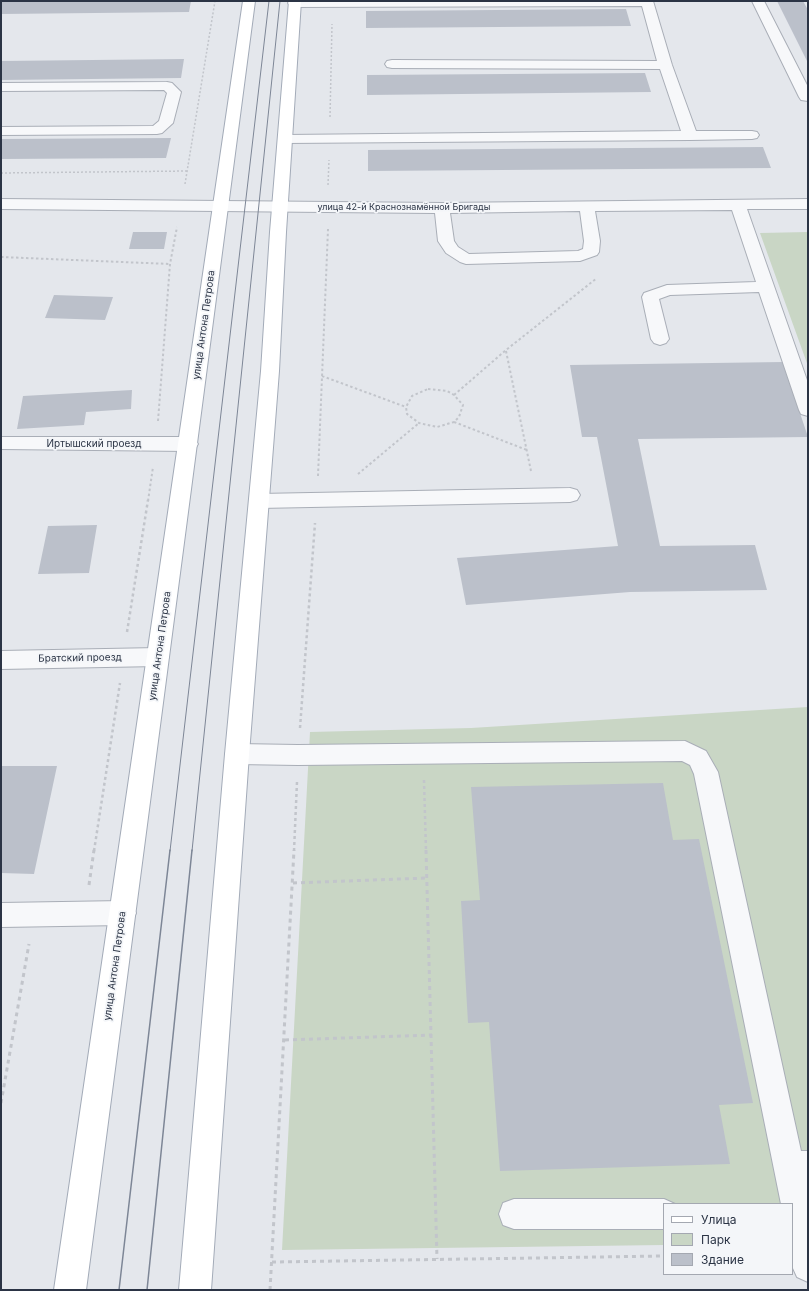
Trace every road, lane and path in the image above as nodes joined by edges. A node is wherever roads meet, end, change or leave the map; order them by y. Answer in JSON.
{"nodes":[{"id":1,"x":215,"y":1,"type":"edge"},
{"id":2,"x":249,"y":1,"type":"edge"},
{"id":3,"x":758,"y":1,"type":"edge"},
{"id":4,"x":294,"y":2,"type":"edge"},
{"id":5,"x":332,"y":2,"type":"junction"},
{"id":6,"x":647,"y":2,"type":"edge"},
{"id":7,"x":392,"y":64,"type":"dead end"},
{"id":8,"x":665,"y":65,"type":"junction"},
{"id":9,"x":1,"y":87,"type":"edge"},
{"id":10,"x":806,"y":97,"type":"dead end"},
{"id":11,"x":1,"y":131,"type":"edge"},
{"id":12,"x":752,"y":135,"type":"dead end"},
{"id":13,"x":690,"y":136,"type":"junction"},
{"id":14,"x":329,"y":138,"type":"junction"},
{"id":15,"x":286,"y":139,"type":"junction"},
{"id":16,"x":188,"y":171,"type":"junction"},
{"id":17,"x":1,"y":173,"type":"edge"},
{"id":18,"x":328,"y":186,"type":"dead end"},
{"id":19,"x":185,"y":188,"type":"dead end"},
{"id":20,"x":1,"y":204,"type":"edge"},
{"id":21,"x":808,"y":204,"type":"edge"},
{"id":22,"x":738,"y":205,"type":"junction"},
{"id":23,"x":280,"y":206,"type":"junction"},
{"id":24,"x":221,"y":207,"type":"junction"},
{"id":25,"x":587,"y":207,"type":"junction"},
{"id":26,"x":442,"y":208,"type":"junction"},
{"id":27,"x":178,"y":226,"type":"dead end"},
{"id":28,"x":1,"y":257,"type":"edge"},
{"id":29,"x":170,"y":264,"type":"junction"},
{"id":30,"x":597,"y":278,"type":"dead end"},
{"id":31,"x":765,"y":287,"type":"junction"},
{"id":32,"x":660,"y":339,"type":"dead end"},
{"id":33,"x":506,"y":350,"type":"junction"},
{"id":34,"x":322,"y":376,"type":"dead end"},
{"id":35,"x":454,"y":395,"type":"junction"},
{"id":36,"x":406,"y":407,"type":"junction"},
{"id":37,"x":808,"y":410,"type":"edge"},
{"id":38,"x":454,"y":422,"type":"junction"},
{"id":39,"x":419,"y":423,"type":"junction"},
{"id":40,"x":1,"y":443,"type":"edge"},
{"id":41,"x":156,"y":444,"type":"junction"},
{"id":42,"x":188,"y":444,"type":"junction"},
{"id":43,"x":527,"y":450,"type":"junction"},
{"id":44,"x":570,"y":495,"type":"dead end"},
{"id":45,"x":536,"y":496,"type":"junction"},
{"id":46,"x":327,"y":500,"type":"junction"},
{"id":47,"x":259,"y":501,"type":"junction"},
{"id":48,"x":158,"y":657,"type":"junction"},
{"id":49,"x":123,"y":658,"type":"junction"},
{"id":50,"x":1,"y":660,"type":"edge"},
{"id":51,"x":423,"y":753,"type":"junction"},
{"id":52,"x":237,"y":754,"type":"junction"},
{"id":53,"x":427,"y":878,"type":"junction"},
{"id":54,"x":293,"y":883,"type":"dead end"},
{"id":55,"x":123,"y":913,"type":"junction"},
{"id":56,"x":34,"y":914,"type":"junction"},
{"id":57,"x":84,"y":914,"type":"junction"},
{"id":58,"x":1,"y":915,"type":"edge"},
{"id":59,"x":432,"y":1034,"type":"junction"},
{"id":60,"x":285,"y":1040,"type":"dead end"},
{"id":61,"x":1,"y":1103,"type":"edge"},
{"id":62,"x":799,"y":1166,"type":"edge"},
{"id":63,"x":514,"y":1214,"type":"dead end"},
{"id":64,"x":663,"y":1214,"type":"edge"},
{"id":65,"x":795,"y":1214,"type":"edge"},
{"id":66,"x":663,"y":1256,"type":"edge"},
{"id":67,"x":437,"y":1259,"type":"junction"},
{"id":68,"x":808,"y":1266,"type":"edge"},
{"id":69,"x":70,"y":1290,"type":"edge"},
{"id":70,"x":195,"y":1290,"type":"edge"},
{"id":71,"x":270,"y":1290,"type":"edge"}],
"edges":[{"from":1,"to":16,"type":"path"},
{"from":2,"to":24,"type":"main road","name":"улица Антона Петрова"},
{"from":3,"to":10,"type":"street"},
{"from":4,"to":5,"type":"street"},
{"from":4,"to":15,"type":"main road"},
{"from":5,"to":6,"type":"street"},
{"from":5,"to":14,"type":"path"},
{"from":6,"to":8,"type":"street"},
{"from":7,"to":8,"type":"street"},
{"from":8,"to":13,"type":"street"},
{"from":9,"to":11,"type":"street"},
{"from":12,"to":13,"type":"street"},
{"from":13,"to":14,"type":"street"},
{"from":14,"to":15,"type":"street"},
{"from":14,"to":18,"type":"path"},
{"from":15,"to":23,"type":"main road"},
{"from":16,"to":17,"type":"path"},
{"from":16,"to":19,"type":"path"},
{"from":20,"to":24,"type":"street","name":"улица 42-й Краснознамённой Бригады"},
{"from":21,"to":22,"type":"street","name":"улица 42-й Краснознамённой Бригады"},
{"from":22,"to":25,"type":"street","name":"улица 42-й Краснознамённой Бригады"},
{"from":22,"to":31,"type":"street"},
{"from":23,"to":24,"type":"street","name":"улица 42-й Краснознамённой Бригады"},
{"from":23,"to":26,"type":"street","name":"улица 42-й Краснознамённой Бригады"},
{"from":23,"to":47,"type":"main road"},
{"from":24,"to":42,"type":"main road","name":"улица Антона Петрова"},
{"from":25,"to":26,"type":"street","name":"улица 42-й Краснознамённой Бригады"},
{"from":25,"to":26,"type":"street"},
{"from":27,"to":29,"type":"path"},
{"from":28,"to":29,"type":"path"},
{"from":29,"to":41,"type":"path"},
{"from":30,"to":33,"type":"path"},
{"from":31,"to":32,"type":"street"},
{"from":31,"to":37,"type":"street"},
{"from":33,"to":35,"type":"path"},
{"from":33,"to":43,"type":"path"},
{"from":34,"to":36,"type":"path"},
{"from":35,"to":36,"type":"path"},
{"from":35,"to":38,"type":"path"},
{"from":36,"to":39,"type":"path"},
{"from":38,"to":39,"type":"path"},
{"from":38,"to":43,"type":"path"},
{"from":39,"to":46,"type":"path"},
{"from":40,"to":41,"type":"street","name":"Иртышский проезд"},
{"from":41,"to":42,"type":"street","name":"Иртышский проезд"},
{"from":41,"to":49,"type":"path"},
{"from":42,"to":48,"type":"main road","name":"улица Антона Петрова"},
{"from":43,"to":45,"type":"path"},
{"from":44,"to":45,"type":"street"},
{"from":45,"to":46,"type":"street"},
{"from":46,"to":47,"type":"street"},
{"from":47,"to":52,"type":"main road"},
{"from":48,"to":49,"type":"street","name":"Братский проезд"},
{"from":48,"to":55,"type":"main road","name":"улица Антона Петрова"},
{"from":49,"to":50,"type":"street","name":"Братский проезд"},
{"from":49,"to":57,"type":"path"},
{"from":51,"to":52,"type":"street"},
{"from":51,"to":53,"type":"path"},
{"from":51,"to":62,"type":"street"},
{"from":52,"to":70,"type":"main road"},
{"from":53,"to":54,"type":"path"},
{"from":53,"to":59,"type":"path"},
{"from":55,"to":57,"type":"street"},
{"from":55,"to":69,"type":"main road","name":"улица Антона Петрова"},
{"from":56,"to":57,"type":"street"},
{"from":56,"to":58,"type":"street"},
{"from":56,"to":61,"type":"path"},
{"from":59,"to":60,"type":"path"},
{"from":59,"to":67,"type":"path"},
{"from":62,"to":65,"type":"street"},
{"from":63,"to":64,"type":"street"},
{"from":65,"to":68,"type":"street"},
{"from":66,"to":67,"type":"path"},
{"from":67,"to":71,"type":"path"}]}
